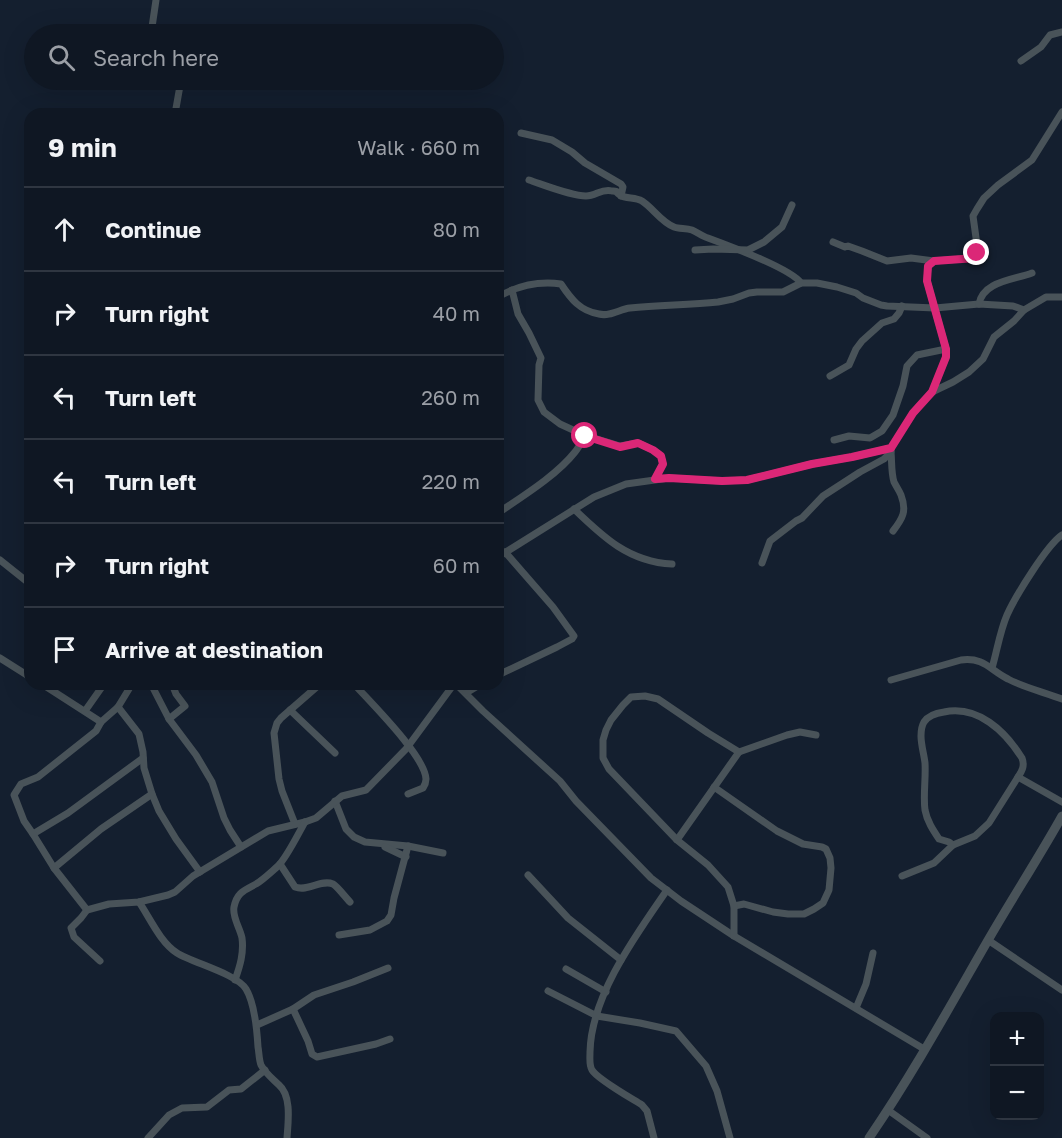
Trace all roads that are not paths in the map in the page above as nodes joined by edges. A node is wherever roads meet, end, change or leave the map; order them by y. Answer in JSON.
{"nodes":[{"id":1,"x":156,"y":0,"type":"edge"},
{"id":2,"x":153,"y":24,"type":"edge"},
{"id":3,"x":1062,"y":32,"type":"edge"},
{"id":4,"x":1021,"y":61,"type":"dead end"},
{"id":5,"x":179,"y":90,"type":"edge"},
{"id":6,"x":176,"y":108,"type":"edge"},
{"id":7,"x":1062,"y":112,"type":"edge"},
{"id":8,"x":521,"y":133,"type":"dead end"},
{"id":9,"x":529,"y":180,"type":"dead end"},
{"id":10,"x":621,"y":196,"type":"junction"},
{"id":11,"x":792,"y":205,"type":"dead end"},
{"id":12,"x":833,"y":242,"type":"dead end"},
{"id":13,"x":741,"y":249,"type":"junction"},
{"id":14,"x":695,"y":250,"type":"dead end"},
{"id":15,"x":934,"y":261,"type":"junction"},
{"id":16,"x":1032,"y":273,"type":"dead end"},
{"id":17,"x":801,"y":283,"type":"junction"},
{"id":18,"x":512,"y":290,"type":"junction"},
{"id":19,"x":504,"y":294,"type":"edge"},
{"id":20,"x":1062,"y":297,"type":"edge"},
{"id":21,"x":980,"y":304,"type":"junction"},
{"id":22,"x":902,"y":306,"type":"junction"},
{"id":23,"x":935,"y":308,"type":"junction"},
{"id":24,"x":1024,"y":310,"type":"junction"},
{"id":25,"x":946,"y":349,"type":"junction"},
{"id":26,"x":830,"y":376,"type":"dead end"},
{"id":27,"x":932,"y":392,"type":"junction"},
{"id":28,"x":585,"y":436,"type":"junction"},
{"id":29,"x":834,"y":440,"type":"dead end"},
{"id":30,"x":891,"y":450,"type":"junction"},
{"id":31,"x":655,"y":479,"type":"junction"},
{"id":32,"x":504,"y":509,"type":"edge"},
{"id":33,"x":574,"y":509,"type":"junction"},
{"id":34,"x":893,"y":531,"type":"dead end"},
{"id":35,"x":1062,"y":535,"type":"edge"},
{"id":36,"x":506,"y":552,"type":"joint"},
{"id":37,"x":0,"y":560,"type":"edge"},
{"id":38,"x":762,"y":563,"type":"dead end"},
{"id":39,"x":672,"y":564,"type":"dead end"},
{"id":40,"x":24,"y":579,"type":"edge"},
{"id":41,"x":0,"y":658,"type":"edge"},
{"id":42,"x":992,"y":668,"type":"junction"},
{"id":43,"x":504,"y":672,"type":"edge"},
{"id":44,"x":24,"y":673,"type":"edge"},
{"id":45,"x":891,"y":680,"type":"dead end"},
{"id":46,"x":52,"y":690,"type":"edge"},
{"id":47,"x":100,"y":690,"type":"edge"},
{"id":48,"x":128,"y":690,"type":"edge"},
{"id":49,"x":154,"y":690,"type":"edge"},
{"id":50,"x":174,"y":690,"type":"edge"},
{"id":51,"x":313,"y":690,"type":"edge"},
{"id":52,"x":359,"y":690,"type":"edge"},
{"id":53,"x":450,"y":690,"type":"edge"},
{"id":54,"x":462,"y":690,"type":"edge"},
{"id":55,"x":471,"y":690,"type":"edge"},
{"id":56,"x":466,"y":693,"type":"junction"},
{"id":57,"x":1062,"y":699,"type":"edge"},
{"id":58,"x":118,"y":707,"type":"junction"},
{"id":59,"x":290,"y":710,"type":"junction"},
{"id":60,"x":85,"y":711,"type":"junction"},
{"id":61,"x":169,"y":718,"type":"junction"},
{"id":62,"x":101,"y":722,"type":"junction"},
{"id":63,"x":816,"y":735,"type":"dead end"},
{"id":64,"x":409,"y":745,"type":"junction"},
{"id":65,"x":739,"y":752,"type":"junction"},
{"id":66,"x":335,"y":753,"type":"dead end"},
{"id":67,"x":143,"y":758,"type":"junction"},
{"id":68,"x":1018,"y":777,"type":"junction"},
{"id":69,"x":714,"y":787,"type":"junction"},
{"id":70,"x":152,"y":794,"type":"junction"},
{"id":71,"x":408,"y":794,"type":"dead end"},
{"id":72,"x":335,"y":801,"type":"junction"},
{"id":73,"x":1062,"y":802,"type":"edge"},
{"id":74,"x":1062,"y":816,"type":"edge"},
{"id":75,"x":305,"y":822,"type":"junction"},
{"id":76,"x":295,"y":824,"type":"junction"},
{"id":77,"x":1059,"y":828,"type":"edge"},
{"id":78,"x":33,"y":834,"type":"junction"},
{"id":79,"x":677,"y":840,"type":"junction"},
{"id":80,"x":374,"y":843,"type":"junction"},
{"id":81,"x":953,"y":845,"type":"junction"},
{"id":82,"x":408,"y":846,"type":"junction"},
{"id":83,"x":241,"y":847,"type":"junction"},
{"id":84,"x":442,"y":853,"type":"dead end"},
{"id":85,"x":406,"y":857,"type":"junction"},
{"id":86,"x":280,"y":864,"type":"junction"},
{"id":87,"x":54,"y":868,"type":"junction"},
{"id":88,"x":200,"y":872,"type":"junction"},
{"id":89,"x":528,"y":875,"type":"dead end"},
{"id":90,"x":902,"y":876,"type":"dead end"},
{"id":91,"x":667,"y":890,"type":"junction"},
{"id":92,"x":139,"y":902,"type":"junction"},
{"id":93,"x":350,"y":902,"type":"dead end"},
{"id":94,"x":734,"y":906,"type":"junction"},
{"id":95,"x":87,"y":910,"type":"junction"},
{"id":96,"x":339,"y":935,"type":"dead end"},
{"id":97,"x":734,"y":936,"type":"junction"},
{"id":98,"x":988,"y":940,"type":"junction"},
{"id":99,"x":873,"y":953,"type":"dead end"},
{"id":100,"x":621,"y":960,"type":"junction"},
{"id":101,"x":100,"y":961,"type":"dead end"},
{"id":102,"x":388,"y":968,"type":"dead end"},
{"id":103,"x":566,"y":969,"type":"dead end"},
{"id":104,"x":235,"y":980,"type":"junction"},
{"id":105,"x":1062,"y":990,"type":"edge"},
{"id":106,"x":548,"y":991,"type":"dead end"},
{"id":107,"x":606,"y":992,"type":"junction"},
{"id":108,"x":856,"y":1008,"type":"junction"},
{"id":109,"x":293,"y":1009,"type":"junction"},
{"id":110,"x":597,"y":1016,"type":"junction"},
{"id":111,"x":256,"y":1025,"type":"junction"},
{"id":112,"x":390,"y":1040,"type":"dead end"},
{"id":113,"x":924,"y":1050,"type":"junction"},
{"id":114,"x":264,"y":1070,"type":"junction"},
{"id":115,"x":888,"y":1110,"type":"junction"},
{"id":116,"x":148,"y":1138,"type":"edge"},
{"id":117,"x":287,"y":1138,"type":"edge"},
{"id":118,"x":654,"y":1138,"type":"edge"},
{"id":119,"x":730,"y":1138,"type":"edge"},
{"id":120,"x":869,"y":1138,"type":"edge"},
{"id":121,"x":927,"y":1138,"type":"edge"}],
"edges":[{"from":1,"to":2,"type":"street"},
{"from":3,"to":4,"type":"street"},
{"from":5,"to":6,"type":"street"},
{"from":7,"to":15,"type":"street"},
{"from":8,"to":10,"type":"street"},
{"from":9,"to":10,"type":"street"},
{"from":10,"to":13,"type":"street"},
{"from":11,"to":13,"type":"street"},
{"from":12,"to":15,"type":"street"},
{"from":13,"to":14,"type":"street"},
{"from":13,"to":17,"type":"street"},
{"from":15,"to":23,"type":"street"},
{"from":16,"to":21,"type":"street"},
{"from":17,"to":18,"type":"street"},
{"from":17,"to":22,"type":"street"},
{"from":18,"to":19,"type":"street"},
{"from":18,"to":28,"type":"street"},
{"from":20,"to":24,"type":"street"},
{"from":21,"to":23,"type":"street"},
{"from":21,"to":24,"type":"street"},
{"from":22,"to":23,"type":"street"},
{"from":22,"to":26,"type":"street"},
{"from":23,"to":25,"type":"street"},
{"from":24,"to":27,"type":"street"},
{"from":25,"to":27,"type":"street"},
{"from":25,"to":29,"type":"street"},
{"from":27,"to":30,"type":"street"},
{"from":28,"to":31,"type":"street"},
{"from":28,"to":32,"type":"street"},
{"from":30,"to":31,"type":"street"},
{"from":30,"to":34,"type":"street"},
{"from":30,"to":38,"type":"street"},
{"from":31,"to":33,"type":"street"},
{"from":33,"to":36,"type":"street"},
{"from":33,"to":39,"type":"street"},
{"from":35,"to":42,"type":"street"},
{"from":36,"to":43,"type":"street"},
{"from":37,"to":40,"type":"street"},
{"from":41,"to":44,"type":"street"},
{"from":42,"to":45,"type":"street"},
{"from":42,"to":57,"type":"street"},
{"from":46,"to":60,"type":"street"},
{"from":47,"to":60,"type":"street"},
{"from":48,"to":58,"type":"street"},
{"from":49,"to":61,"type":"street"},
{"from":50,"to":61,"type":"street"},
{"from":51,"to":59,"type":"street"},
{"from":52,"to":64,"type":"street"},
{"from":53,"to":64,"type":"street"},
{"from":54,"to":56,"type":"street"},
{"from":55,"to":56,"type":"street"},
{"from":56,"to":91,"type":"street"},
{"from":58,"to":62,"type":"street"},
{"from":58,"to":67,"type":"street"},
{"from":59,"to":66,"type":"street"},
{"from":59,"to":76,"type":"street"},
{"from":60,"to":62,"type":"street"},
{"from":61,"to":83,"type":"street"},
{"from":62,"to":78,"type":"street"},
{"from":63,"to":65,"type":"street"},
{"from":64,"to":71,"type":"street"},
{"from":64,"to":72,"type":"street"},
{"from":65,"to":69,"type":"street"},
{"from":65,"to":79,"type":"street"},
{"from":67,"to":70,"type":"street"},
{"from":67,"to":78,"type":"street"},
{"from":68,"to":73,"type":"street"},
{"from":68,"to":81,"type":"street"},
{"from":68,"to":81,"type":"street"},
{"from":69,"to":79,"type":"street"},
{"from":69,"to":94,"type":"street"},
{"from":70,"to":87,"type":"street"},
{"from":70,"to":88,"type":"street"},
{"from":72,"to":75,"type":"street"},
{"from":72,"to":80,"type":"street"},
{"from":74,"to":77,"type":"street"},
{"from":75,"to":76,"type":"street"},
{"from":75,"to":86,"type":"street"},
{"from":76,"to":83,"type":"street"},
{"from":77,"to":98,"type":"street"},
{"from":78,"to":87,"type":"street"},
{"from":79,"to":94,"type":"street"},
{"from":80,"to":82,"type":"street"},
{"from":80,"to":85,"type":"street"},
{"from":81,"to":90,"type":"street"},
{"from":82,"to":84,"type":"street"},
{"from":82,"to":85,"type":"street"},
{"from":83,"to":88,"type":"street"},
{"from":85,"to":96,"type":"street"},
{"from":86,"to":93,"type":"street"},
{"from":86,"to":104,"type":"street"},
{"from":87,"to":95,"type":"street"},
{"from":88,"to":92,"type":"street"},
{"from":89,"to":100,"type":"street"},
{"from":91,"to":97,"type":"street"},
{"from":91,"to":100,"type":"street"},
{"from":92,"to":95,"type":"street"},
{"from":92,"to":104,"type":"street"},
{"from":94,"to":97,"type":"street"},
{"from":95,"to":101,"type":"street"},
{"from":97,"to":108,"type":"street"},
{"from":98,"to":105,"type":"street"},
{"from":98,"to":113,"type":"street"},
{"from":99,"to":108,"type":"street"},
{"from":100,"to":107,"type":"street"},
{"from":102,"to":109,"type":"street"},
{"from":103,"to":107,"type":"street"},
{"from":104,"to":111,"type":"street"},
{"from":106,"to":110,"type":"street"},
{"from":107,"to":110,"type":"street"},
{"from":108,"to":113,"type":"street"},
{"from":109,"to":111,"type":"street"},
{"from":109,"to":112,"type":"street"},
{"from":110,"to":118,"type":"street"},
{"from":110,"to":119,"type":"street"},
{"from":111,"to":114,"type":"street"},
{"from":113,"to":115,"type":"street"},
{"from":114,"to":116,"type":"street"},
{"from":114,"to":117,"type":"street"},
{"from":115,"to":120,"type":"street"},
{"from":115,"to":121,"type":"street"}]}
